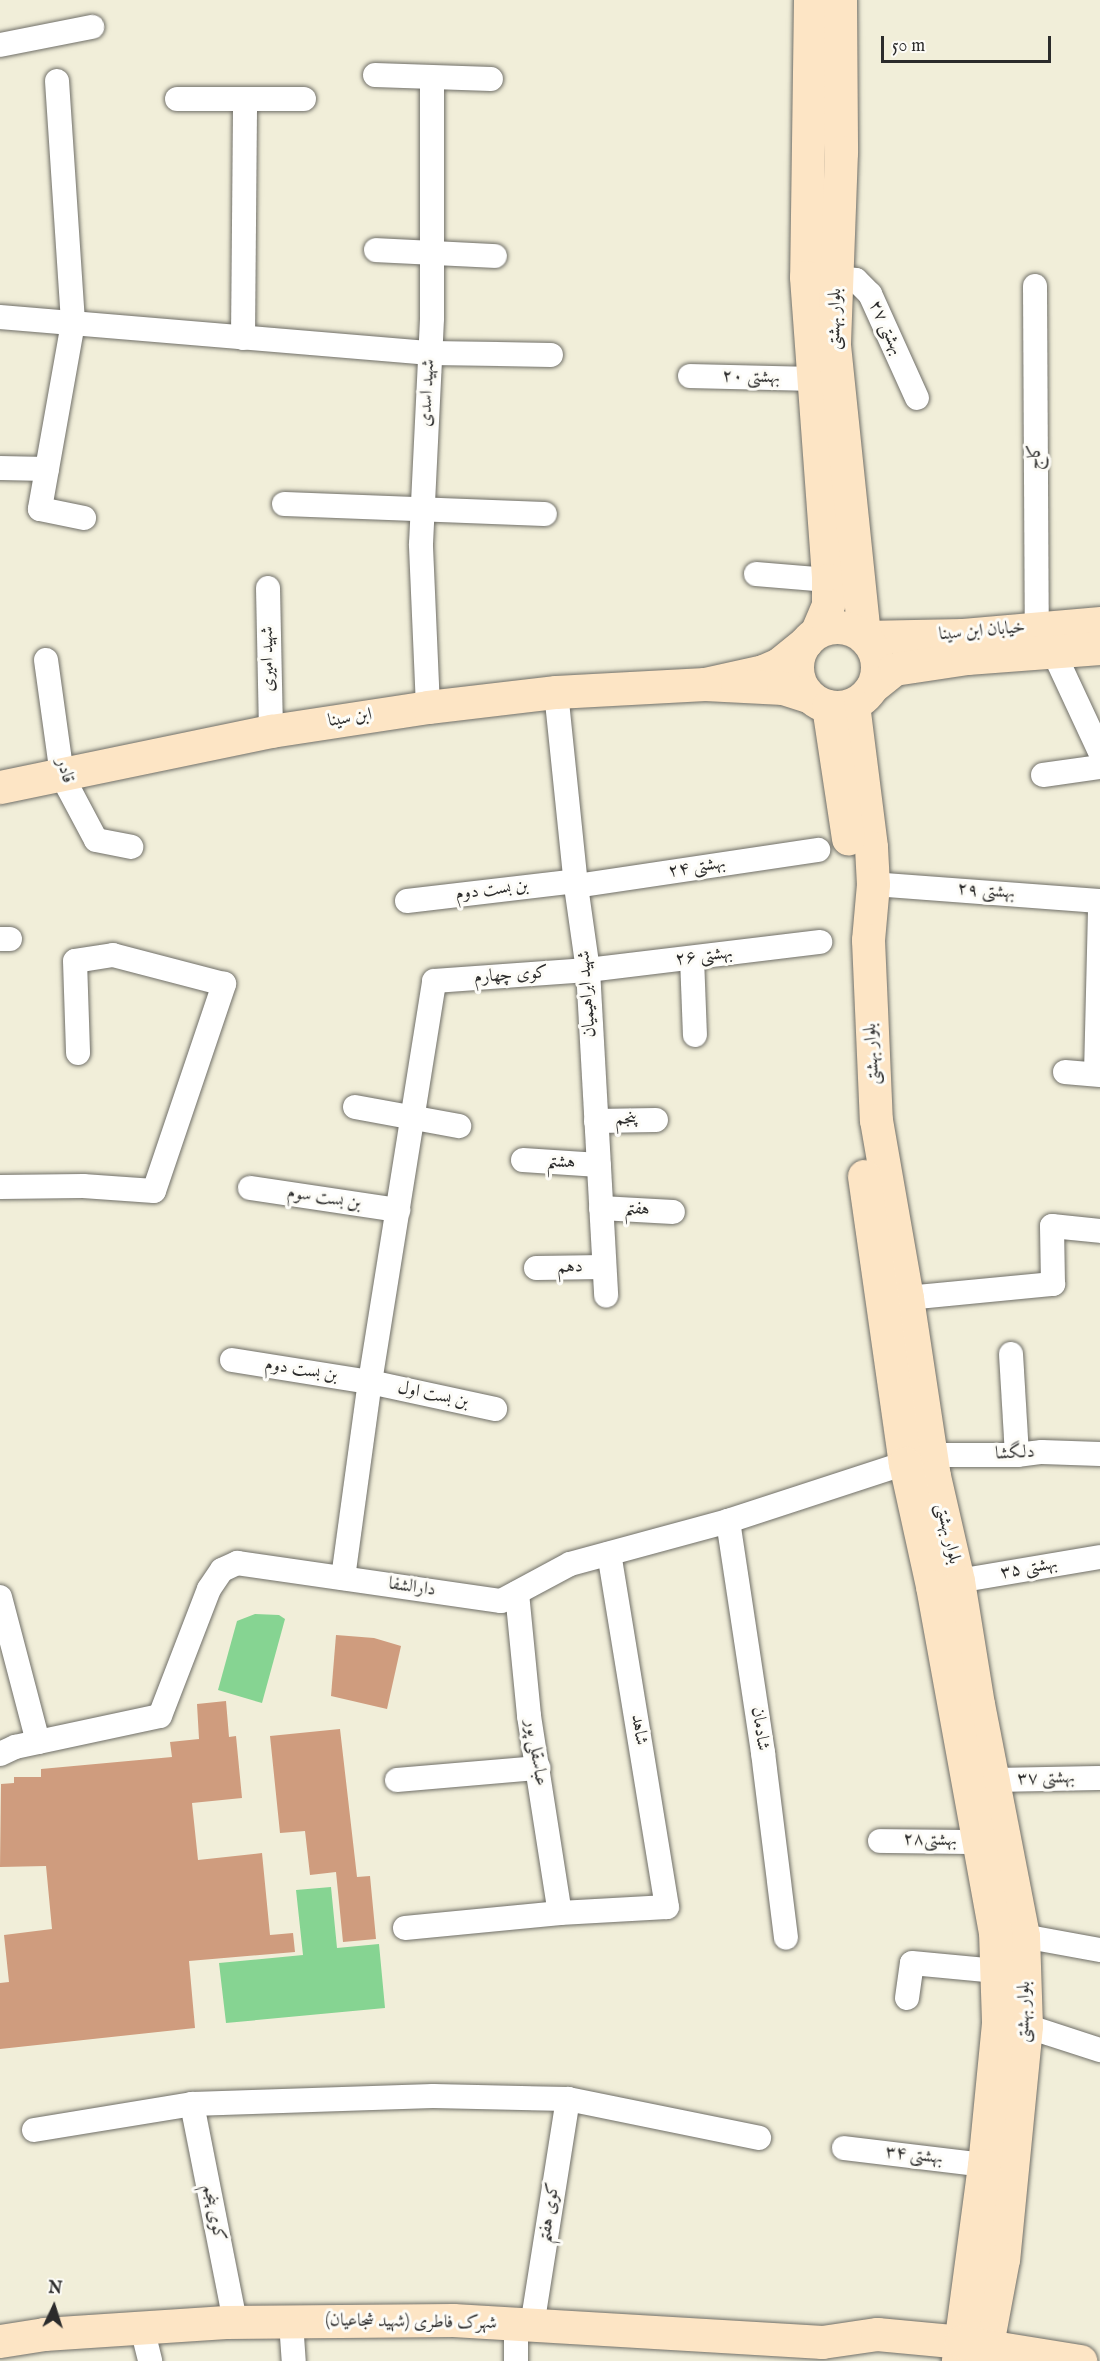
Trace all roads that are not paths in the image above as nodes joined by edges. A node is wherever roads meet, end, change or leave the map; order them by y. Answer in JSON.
{"nodes":[{"id":1,"x":810,"y":0,"type":"edge"},
{"id":2,"x":840,"y":0,"type":"edge"},
{"id":3,"x":92,"y":27,"type":"dead end"},
{"id":4,"x":0,"y":45,"type":"edge"},
{"id":5,"x":375,"y":75,"type":"dead end"},
{"id":6,"x":432,"y":78,"type":"junction"},
{"id":7,"x":491,"y":79,"type":"dead end"},
{"id":8,"x":57,"y":81,"type":"dead end"},
{"id":9,"x":177,"y":99,"type":"dead end"},
{"id":10,"x":245,"y":99,"type":"junction"},
{"id":11,"x":304,"y":99,"type":"dead end"},
{"id":12,"x":376,"y":250,"type":"dead end"},
{"id":13,"x":432,"y":252,"type":"junction"},
{"id":14,"x":495,"y":256,"type":"dead end"},
{"id":15,"x":821,"y":277,"type":"junction"},
{"id":16,"x":1035,"y":286,"type":"dead end"},
{"id":17,"x":0,"y":317,"type":"edge"},
{"id":18,"x":73,"y":323,"type":"junction"},
{"id":19,"x":243,"y":338,"type":"junction"},
{"id":20,"x":430,"y":353,"type":"junction"},
{"id":21,"x":551,"y":355,"type":"dead end"},
{"id":22,"x":690,"y":376,"type":"dead end"},
{"id":23,"x":813,"y":379,"type":"junction"},
{"id":24,"x":918,"y":398,"type":"dead end"},
{"id":25,"x":0,"y":468,"type":"edge"},
{"id":26,"x":48,"y":469,"type":"junction"},
{"id":27,"x":284,"y":504,"type":"dead end"},
{"id":28,"x":422,"y":508,"type":"junction"},
{"id":29,"x":545,"y":514,"type":"dead end"},
{"id":30,"x":84,"y":518,"type":"dead end"},
{"id":31,"x":756,"y":574,"type":"dead end"},
{"id":32,"x":828,"y":580,"type":"junction"},
{"id":33,"x":268,"y":588,"type":"dead end"},
{"id":34,"x":1100,"y":623,"type":"edge"},
{"id":35,"x":812,"y":636,"type":"junction"},
{"id":36,"x":864,"y":637,"type":"junction"},
{"id":37,"x":1045,"y":639,"type":"junction"},
{"id":38,"x":965,"y":647,"type":"junction"},
{"id":39,"x":1100,"y":648,"type":"edge"},
{"id":40,"x":46,"y":660,"type":"dead end"},
{"id":41,"x":705,"y":684,"type":"junction"},
{"id":42,"x":556,"y":692,"type":"junction"},
{"id":43,"x":841,"y":698,"type":"junction"},
{"id":44,"x":428,"y":707,"type":"junction"},
{"id":45,"x":271,"y":731,"type":"junction"},
{"id":46,"x":1100,"y":752,"type":"edge"},
{"id":47,"x":1100,"y":767,"type":"edge"},
{"id":48,"x":1043,"y":775,"type":"dead end"},
{"id":49,"x":62,"y":776,"type":"junction"},
{"id":50,"x":0,"y":787,"type":"edge"},
{"id":51,"x":131,"y":847,"type":"dead end"},
{"id":52,"x":818,"y":850,"type":"dead end"},
{"id":53,"x":576,"y":884,"type":"junction"},
{"id":54,"x":873,"y":884,"type":"junction"},
{"id":55,"x":407,"y":901,"type":"dead end"},
{"id":56,"x":1100,"y":901,"type":"edge"},
{"id":57,"x":1100,"y":910,"type":"edge"},
{"id":58,"x":820,"y":942,"type":"dead end"},
{"id":59,"x":692,"y":958,"type":"junction"},
{"id":60,"x":588,"y":970,"type":"junction"},
{"id":61,"x":695,"y":1035,"type":"dead end"},
{"id":62,"x":78,"y":1053,"type":"dead end"},
{"id":63,"x":1065,"y":1072,"type":"dead end"},
{"id":64,"x":1098,"y":1075,"type":"edge"},
{"id":65,"x":355,"y":1107,"type":"dead end"},
{"id":66,"x":412,"y":1117,"type":"junction"},
{"id":67,"x":656,"y":1120,"type":"dead end"},
{"id":68,"x":596,"y":1121,"type":"junction"},
{"id":69,"x":459,"y":1126,"type":"dead end"},
{"id":70,"x":868,"y":1137,"type":"junction"},
{"id":71,"x":523,"y":1160,"type":"dead end"},
{"id":72,"x":599,"y":1165,"type":"junction"},
{"id":73,"x":0,"y":1187,"type":"edge"},
{"id":74,"x":250,"y":1188,"type":"dead end"},
{"id":75,"x":601,"y":1208,"type":"junction"},
{"id":76,"x":398,"y":1210,"type":"junction"},
{"id":77,"x":673,"y":1212,"type":"dead end"},
{"id":78,"x":1100,"y":1231,"type":"edge"},
{"id":79,"x":604,"y":1267,"type":"junction"},
{"id":80,"x":536,"y":1268,"type":"dead end"},
{"id":81,"x":606,"y":1296,"type":"dead end"},
{"id":82,"x":907,"y":1298,"type":"junction"},
{"id":83,"x":1011,"y":1354,"type":"dead end"},
{"id":84,"x":232,"y":1360,"type":"dead end"},
{"id":85,"x":370,"y":1382,"type":"junction"},
{"id":86,"x":495,"y":1409,"type":"dead end"},
{"id":87,"x":1100,"y":1454,"type":"edge"},
{"id":88,"x":1017,"y":1455,"type":"junction"},
{"id":89,"x":918,"y":1459,"type":"junction"},
{"id":90,"x":728,"y":1521,"type":"junction"},
{"id":91,"x":609,"y":1554,"type":"junction"},
{"id":92,"x":1100,"y":1557,"type":"edge"},
{"id":93,"x":343,"y":1578,"type":"junction"},
{"id":94,"x":958,"y":1581,"type":"junction"},
{"id":95,"x":517,"y":1593,"type":"junction"},
{"id":96,"x":0,"y":1597,"type":"edge"},
{"id":97,"x":38,"y":1742,"type":"junction"},
{"id":98,"x":0,"y":1754,"type":"edge"},
{"id":99,"x":538,"y":1768,"type":"junction"},
{"id":100,"x":1100,"y":1778,"type":"edge"},
{"id":101,"x":397,"y":1780,"type":"dead end"},
{"id":102,"x":993,"y":1780,"type":"junction"},
{"id":103,"x":880,"y":1840,"type":"dead end"},
{"id":104,"x":979,"y":1842,"type":"junction"},
{"id":105,"x":560,"y":1913,"type":"junction"},
{"id":106,"x":405,"y":1928,"type":"dead end"},
{"id":107,"x":1023,"y":1936,"type":"junction"},
{"id":108,"x":786,"y":1938,"type":"dead end"},
{"id":109,"x":1100,"y":1950,"type":"edge"},
{"id":110,"x":997,"y":1971,"type":"junction"},
{"id":111,"x":907,"y":1998,"type":"dead end"},
{"id":112,"x":1026,"y":2026,"type":"junction"},
{"id":113,"x":1100,"y":2050,"type":"edge"},
{"id":114,"x":568,"y":2099,"type":"junction"},
{"id":115,"x":192,"y":2104,"type":"junction"},
{"id":116,"x":34,"y":2130,"type":"dead end"},
{"id":117,"x":759,"y":2138,"type":"dead end"},
{"id":118,"x":844,"y":2148,"type":"dead end"},
{"id":119,"x":984,"y":2164,"type":"junction"},
{"id":120,"x":235,"y":2322,"type":"junction"},
{"id":121,"x":291,"y":2322,"type":"junction"},
{"id":122,"x":524,"y":2325,"type":"junction"},
{"id":123,"x":142,"y":2328,"type":"junction"},
{"id":124,"x":0,"y":2341,"type":"edge"},
{"id":125,"x":822,"y":2342,"type":"junction"},
{"id":126,"x":785,"y":2351,"type":"edge"},
{"id":127,"x":972,"y":2353,"type":"edge"},
{"id":128,"x":150,"y":2361,"type":"edge"},
{"id":129,"x":294,"y":2361,"type":"edge"},
{"id":130,"x":516,"y":2361,"type":"edge"},
{"id":131,"x":864,"y":2361,"type":"edge"},
{"id":132,"x":1080,"y":2361,"type":"edge"}],
"edges":[{"from":1,"to":15,"type":"main road","name":"بلوار بهشتی"},
{"from":2,"to":15,"type":"main road","name":"بلوار بهشتی"},
{"from":3,"to":4,"type":"street"},
{"from":5,"to":6,"type":"street"},
{"from":6,"to":7,"type":"street"},
{"from":6,"to":13,"type":"street","name":"شهید اسدی"},
{"from":8,"to":18,"type":"street"},
{"from":9,"to":10,"type":"street"},
{"from":10,"to":11,"type":"street"},
{"from":10,"to":19,"type":"street"},
{"from":12,"to":13,"type":"street"},
{"from":13,"to":14,"type":"street"},
{"from":13,"to":20,"type":"street","name":"شهید اسدی"},
{"from":15,"to":23,"type":"main road","name":"بلوار بهشتی"},
{"from":15,"to":24,"type":"street","name":"بهشتی ۲۷"},
{"from":15,"to":36,"type":"main road","name":"بلوار بهشتی"},
{"from":16,"to":37,"type":"street","name":"کاج"},
{"from":17,"to":18,"type":"street"},
{"from":18,"to":19,"type":"street"},
{"from":18,"to":26,"type":"street"},
{"from":19,"to":20,"type":"street"},
{"from":20,"to":21,"type":"street"},
{"from":20,"to":28,"type":"street","name":"شهید اسدی"},
{"from":22,"to":23,"type":"street","name":"بهشتی ۲۰"},
{"from":23,"to":32,"type":"main road","name":"بلوار بهشتی"},
{"from":25,"to":26,"type":"street"},
{"from":26,"to":30,"type":"street"},
{"from":27,"to":28,"type":"street"},
{"from":28,"to":29,"type":"street"},
{"from":28,"to":44,"type":"street","name":"شهید اسدی"},
{"from":31,"to":32,"type":"street"},
{"from":32,"to":35,"type":"main road","name":"بلوار بهشتی"},
{"from":33,"to":45,"type":"street","name":"شهید امیری"},
{"from":34,"to":37,"type":"main road","name":"خیابان ابن سینا"},
{"from":35,"to":36,"type":"main road"},
{"from":35,"to":41,"type":"main road"},
{"from":35,"to":43,"type":"main road"},
{"from":36,"to":38,"type":"main road","name":"خیابان ابن سینا"},
{"from":36,"to":43,"type":"main road"},
{"from":37,"to":38,"type":"main road","name":"خیابان ابن سینا"},
{"from":37,"to":39,"type":"main road","name":"خیابان ابن سینا"},
{"from":37,"to":46,"type":"street"},
{"from":38,"to":43,"type":"main road","name":"خیابان ابن سینا"},
{"from":40,"to":49,"type":"street","name":"قادر"},
{"from":41,"to":42,"type":"main road","name":"ابن سینا"},
{"from":41,"to":43,"type":"main road"},
{"from":42,"to":44,"type":"main road","name":"ابن سینا"},
{"from":42,"to":53,"type":"street","name":"شهید ابراهیمیان"},
{"from":43,"to":54,"type":"main road","name":"بلوار بهشتی"},
{"from":43,"to":70,"type":"main road","name":"بلوار بهشتی"},
{"from":44,"to":45,"type":"main road","name":"ابن سینا"},
{"from":45,"to":49,"type":"main road","name":"ابن سینا"},
{"from":47,"to":48,"type":"street"},
{"from":49,"to":50,"type":"main road","name":"ابن سینا"},
{"from":49,"to":51,"type":"street","name":"قادر"},
{"from":52,"to":53,"type":"street","name":"بهشتی ۲۴"},
{"from":53,"to":55,"type":"street","name":"بن بست دوم"},
{"from":53,"to":60,"type":"street","name":"شهید ابراهیمیان"},
{"from":54,"to":56,"type":"street","name":"بهشتی ۲۹"},
{"from":54,"to":70,"type":"main road","name":"بلوار بهشتی"},
{"from":57,"to":64,"type":"street"},
{"from":58,"to":59,"type":"street","name":"بهشتی ۲۶"},
{"from":59,"to":60,"type":"street","name":"بهشتی ۲۶"},
{"from":59,"to":61,"type":"street"},
{"from":60,"to":66,"type":"street","name":"کوی چهارم"},
{"from":60,"to":68,"type":"street","name":"شهید ابراهیمیان"},
{"from":62,"to":73,"type":"street"},
{"from":63,"to":64,"type":"street"},
{"from":65,"to":66,"type":"street"},
{"from":66,"to":69,"type":"street"},
{"from":66,"to":76,"type":"street"},
{"from":67,"to":68,"type":"street","name":"پنجم"},
{"from":68,"to":72,"type":"street","name":"شهید ابراهیمیان"},
{"from":70,"to":82,"type":"main road","name":"بلوار بهشتی"},
{"from":70,"to":89,"type":"main road","name":"بلوار بهشتی"},
{"from":71,"to":72,"type":"street","name":"هشتم"},
{"from":72,"to":75,"type":"street","name":"شهید ابراهیمیان"},
{"from":74,"to":76,"type":"street","name":"بن بست سوم"},
{"from":75,"to":77,"type":"street","name":"هفتم"},
{"from":75,"to":79,"type":"street","name":"شهید ابراهیمیان"},
{"from":76,"to":85,"type":"street"},
{"from":78,"to":82,"type":"street"},
{"from":79,"to":80,"type":"street","name":"دهم"},
{"from":79,"to":81,"type":"street","name":"شهید ابراهیمیان"},
{"from":82,"to":89,"type":"main road","name":"بلوار بهشتی"},
{"from":83,"to":88,"type":"street"},
{"from":84,"to":85,"type":"street","name":"بن بست دوم"},
{"from":85,"to":86,"type":"street","name":"بن بست اول"},
{"from":85,"to":93,"type":"street"},
{"from":87,"to":88,"type":"street","name":"دلگشا"},
{"from":88,"to":89,"type":"street","name":"دلگشا"},
{"from":89,"to":90,"type":"street","name":"دارالشفا"},
{"from":89,"to":94,"type":"main road","name":"بلوار بهشتی"},
{"from":89,"to":104,"type":"main road","name":"بلوار بهشتی"},
{"from":90,"to":91,"type":"street","name":"دارالشفا"},
{"from":90,"to":108,"type":"street","name":"شادمان"},
{"from":91,"to":95,"type":"street","name":"دارالشفا"},
{"from":91,"to":105,"type":"street","name":"شاهد"},
{"from":92,"to":94,"type":"street","name":"بهشتی ۳۵"},
{"from":93,"to":95,"type":"street","name":"دارالشفا"},
{"from":93,"to":97,"type":"street","name":"دارالشفا"},
{"from":94,"to":102,"type":"main road","name":"بلوار بهشتی"},
{"from":95,"to":99,"type":"street","name":"عباسقلی پور"},
{"from":96,"to":97,"type":"street"},
{"from":97,"to":98,"type":"street","name":"دارالشفا"},
{"from":99,"to":101,"type":"street"},
{"from":99,"to":105,"type":"street","name":"عباسقلی پور"},
{"from":100,"to":102,"type":"street","name":"بهشتی ٣٧"},
{"from":102,"to":107,"type":"main road","name":"بلوار بهشتی"},
{"from":103,"to":104,"type":"street","name":"بهشتی۲۸"},
{"from":104,"to":110,"type":"main road","name":"بلوار بهشتی"},
{"from":105,"to":106,"type":"street"},
{"from":107,"to":109,"type":"street"},
{"from":107,"to":112,"type":"main road","name":"بلوار بهشتی"},
{"from":110,"to":111,"type":"street"},
{"from":110,"to":119,"type":"main road","name":"بلوار بهشتی"},
{"from":112,"to":113,"type":"street"},
{"from":112,"to":127,"type":"main road","name":"بلوار بهشتی"},
{"from":114,"to":115,"type":"street"},
{"from":114,"to":117,"type":"street"},
{"from":114,"to":122,"type":"street","name":"کوی هفتم"},
{"from":115,"to":116,"type":"street"},
{"from":115,"to":120,"type":"street","name":"کوی پنجم"},
{"from":118,"to":119,"type":"street","name":"بهشتی ۳۴"},
{"from":119,"to":127,"type":"main road","name":"بلوار بهشتی"},
{"from":120,"to":121,"type":"main road","name":"شهرک فاطری (شهید شجاعیان)"},
{"from":120,"to":123,"type":"main road","name":"شهرک فاطری (شهید شجاعیان)"},
{"from":121,"to":122,"type":"main road","name":"شهرک فاطری (شهید شجاعیان)"},
{"from":121,"to":129,"type":"street"},
{"from":122,"to":126,"type":"main road","name":"شهرک فاطری (شهید شجاعیان)"},
{"from":122,"to":130,"type":"street","name":"کوی هفتم"},
{"from":123,"to":124,"type":"main road","name":"شهرک فاطری (شهید شجاعیان)"},
{"from":123,"to":128,"type":"street"},
{"from":125,"to":126,"type":"main road","name":"شهرک فاطری (شهید شجاعیان)"},
{"from":125,"to":127,"type":"main road","name":"شهرک فاطری (شهید شجاعیان)"},
{"from":125,"to":131,"type":"main road","name":"شهرک فاطری (شهید شجاعیان)"},
{"from":127,"to":132,"type":"main road","name":"شهرک فاطری (شهید شجاعیان)"}]}
